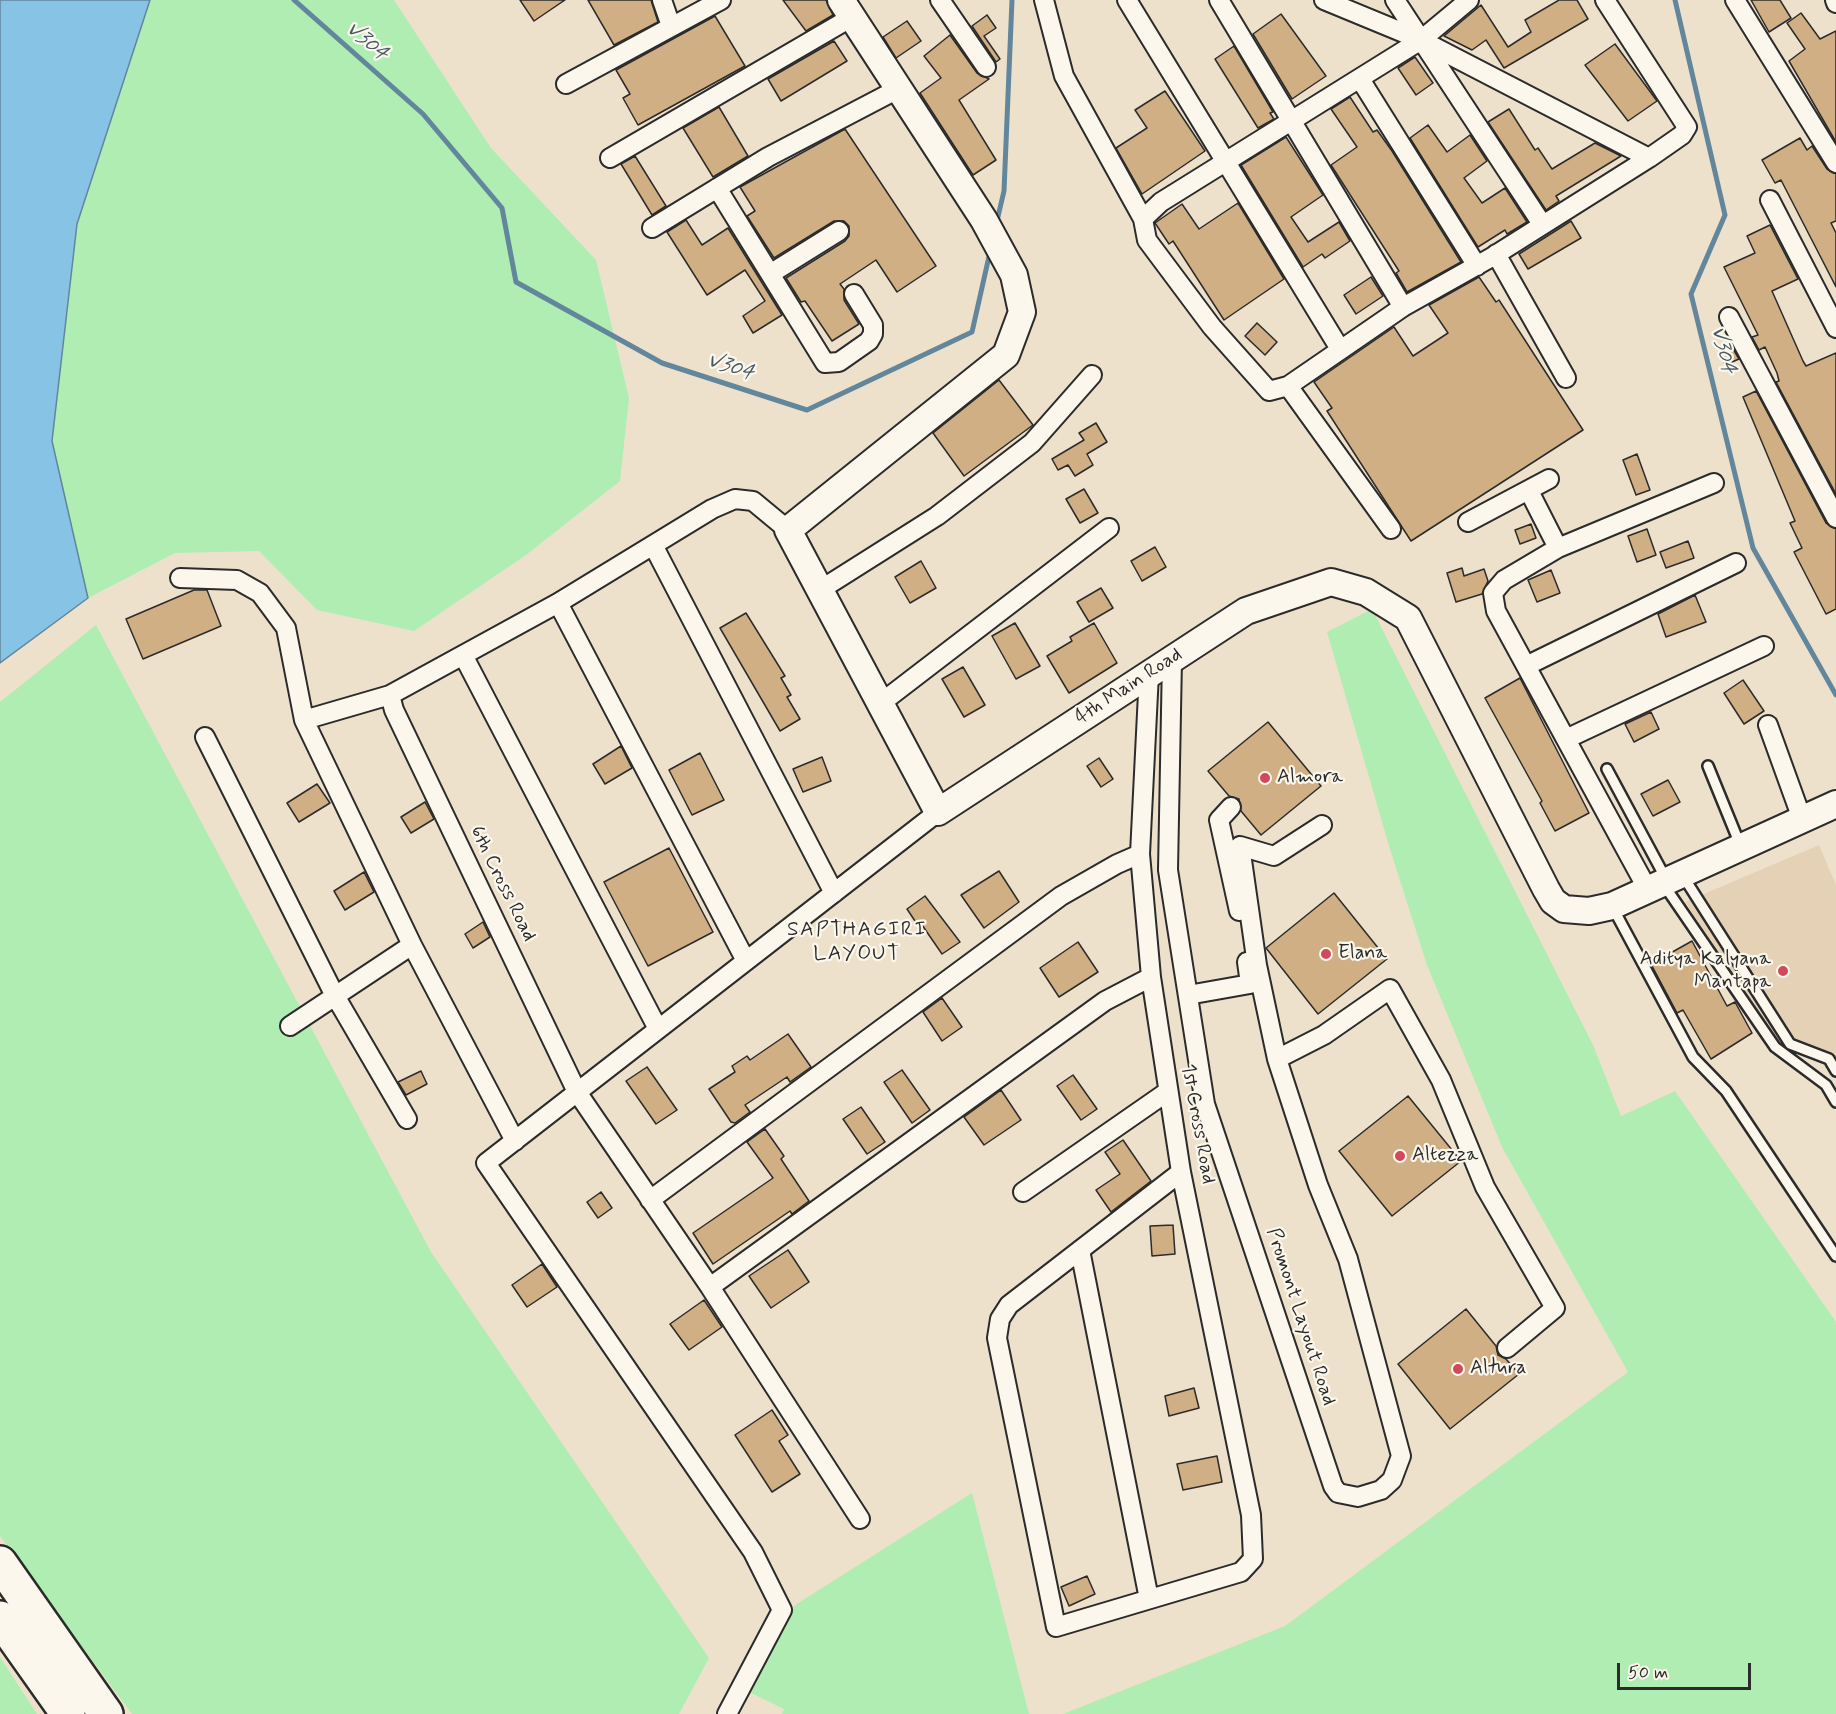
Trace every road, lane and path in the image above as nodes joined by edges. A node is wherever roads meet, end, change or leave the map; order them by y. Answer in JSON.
{"nodes":[{"id":1,"x":662,"y":0,"type":"edge"},
{"id":2,"x":721,"y":0,"type":"edge"},
{"id":3,"x":940,"y":0,"type":"edge"},
{"id":4,"x":1044,"y":0,"type":"edge"},
{"id":5,"x":1127,"y":0,"type":"edge"},
{"id":6,"x":1219,"y":0,"type":"edge"},
{"id":7,"x":1324,"y":0,"type":"edge"},
{"id":8,"x":1395,"y":0,"type":"edge"},
{"id":9,"x":1469,"y":0,"type":"edge"},
{"id":10,"x":1605,"y":0,"type":"edge"},
{"id":11,"x":1735,"y":0,"type":"edge"},
{"id":12,"x":847,"y":9,"type":"edge"},
{"id":13,"x":671,"y":26,"type":"junction"},
{"id":14,"x":1421,"y":40,"type":"junction"},
{"id":15,"x":986,"y":68,"type":"dead end"},
{"id":16,"x":1360,"y":79,"type":"junction"},
{"id":17,"x":566,"y":84,"type":"dead end"},
{"id":18,"x":898,"y":89,"type":"junction"},
{"id":19,"x":1291,"y":121,"type":"junction"},
{"id":20,"x":610,"y":158,"type":"dead end"},
{"id":21,"x":1649,"y":158,"type":"junction"},
{"id":22,"x":1225,"y":162,"type":"junction"},
{"id":23,"x":1836,"y":163,"type":"edge"},
{"id":24,"x":717,"y":188,"type":"junction"},
{"id":25,"x":1770,"y":200,"type":"dead end"},
{"id":26,"x":1143,"y":219,"type":"junction"},
{"id":27,"x":1542,"y":224,"type":"junction"},
{"id":28,"x":652,"y":228,"type":"dead end"},
{"id":29,"x":838,"y":231,"type":"dead end"},
{"id":30,"x":1496,"y":254,"type":"junction"},
{"id":31,"x":1477,"y":266,"type":"junction"},
{"id":32,"x":770,"y":274,"type":"junction"},
{"id":33,"x":854,"y":294,"type":"dead end"},
{"id":34,"x":1403,"y":307,"type":"junction"},
{"id":35,"x":1729,"y":317,"type":"dead end"},
{"id":36,"x":1836,"y":328,"type":"edge"},
{"id":37,"x":1340,"y":349,"type":"junction"},
{"id":38,"x":1092,"y":375,"type":"dead end"},
{"id":39,"x":1566,"y":378,"type":"dead end"},
{"id":40,"x":1288,"y":386,"type":"junction"},
{"id":41,"x":1549,"y":479,"type":"dead end"},
{"id":42,"x":1714,"y":483,"type":"dead end"},
{"id":43,"x":1529,"y":490,"type":"junction"},
{"id":44,"x":1836,"y":518,"type":"edge"},
{"id":45,"x":1468,"y":522,"type":"dead end"},
{"id":46,"x":1109,"y":528,"type":"dead end"},
{"id":47,"x":1391,"y":529,"type":"dead end"},
{"id":48,"x":788,"y":530,"type":"junction"},
{"id":49,"x":653,"y":545,"type":"junction"},
{"id":50,"x":1558,"y":548,"type":"junction"},
{"id":51,"x":1736,"y":563,"type":"dead end"},
{"id":52,"x":180,"y":578,"type":"dead end"},
{"id":53,"x":820,"y":590,"type":"junction"},
{"id":54,"x":558,"y":603,"type":"junction"},
{"id":55,"x":1764,"y":646,"type":"dead end"},
{"id":56,"x":463,"y":655,"type":"junction"},
{"id":57,"x":1172,"y":658,"type":"junction"},
{"id":58,"x":1526,"y":666,"type":"junction"},
{"id":59,"x":1149,"y":673,"type":"junction"},
{"id":60,"x":390,"y":695,"type":"junction"},
{"id":61,"x":880,"y":704,"type":"junction"},
{"id":62,"x":304,"y":720,"type":"junction"},
{"id":63,"x":1768,"y":725,"type":"dead end"},
{"id":64,"x":204,"y":737,"type":"dead end"},
{"id":65,"x":1566,"y":739,"type":"junction"},
{"id":66,"x":1708,"y":766,"type":"dead end"},
{"id":67,"x":1607,"y":769,"type":"dead end"},
{"id":68,"x":1836,"y":804,"type":"edge"},
{"id":69,"x":1232,"y":807,"type":"dead end"},
{"id":70,"x":938,"y":812,"type":"junction"},
{"id":71,"x":1802,"y":819,"type":"junction"},
{"id":72,"x":1322,"y":825,"type":"dead end"},
{"id":73,"x":1741,"y":847,"type":"junction"},
{"id":74,"x":1140,"y":855,"type":"junction"},
{"id":75,"x":1665,"y":882,"type":"junction"},
{"id":76,"x":834,"y":893,"type":"junction"},
{"id":77,"x":1612,"y":906,"type":"junction"},
{"id":78,"x":412,"y":945,"type":"junction"},
{"id":79,"x":746,"y":961,"type":"junction"},
{"id":80,"x":1151,"y":977,"type":"junction"},
{"id":81,"x":334,"y":994,"type":"junction"},
{"id":82,"x":1188,"y":995,"type":"junction"},
{"id":83,"x":290,"y":1026,"type":"dead end"},
{"id":84,"x":658,"y":1029,"type":"junction"},
{"id":85,"x":1277,"y":1059,"type":"junction"},
{"id":86,"x":1836,"y":1071,"type":"edge"},
{"id":87,"x":577,"y":1092,"type":"junction"},
{"id":88,"x":1167,"y":1092,"type":"junction"},
{"id":89,"x":1836,"y":1101,"type":"edge"},
{"id":90,"x":407,"y":1119,"type":"dead end"},
{"id":91,"x":515,"y":1141,"type":"junction"},
{"id":92,"x":1181,"y":1172,"type":"junction"},
{"id":93,"x":1023,"y":1192,"type":"dead end"},
{"id":94,"x":650,"y":1200,"type":"junction"},
{"id":95,"x":1080,"y":1250,"type":"junction"},
{"id":96,"x":1836,"y":1256,"type":"edge"},
{"id":97,"x":710,"y":1287,"type":"junction"},
{"id":98,"x":1507,"y":1348,"type":"dead end"},
{"id":99,"x":860,"y":1519,"type":"dead end"},
{"id":100,"x":0,"y":1563,"type":"edge"},
{"id":101,"x":1149,"y":1599,"type":"junction"},
{"id":102,"x":0,"y":1618,"type":"edge"},
{"id":103,"x":68,"y":1714,"type":"edge"},
{"id":104,"x":106,"y":1714,"type":"edge"},
{"id":105,"x":727,"y":1714,"type":"edge"}],
"edges":[{"from":1,"to":13,"type":"street"},
{"from":2,"to":13,"type":"street"},
{"from":3,"to":15,"type":"street"},
{"from":4,"to":26,"type":"street"},
{"from":5,"to":22,"type":"street"},
{"from":6,"to":19,"type":"street"},
{"from":7,"to":14,"type":"street"},
{"from":8,"to":14,"type":"street"},
{"from":9,"to":14,"type":"street"},
{"from":10,"to":21,"type":"street"},
{"from":11,"to":23,"type":"street"},
{"from":12,"to":18,"type":"street"},
{"from":12,"to":20,"type":"street"},
{"from":13,"to":17,"type":"street"},
{"from":14,"to":16,"type":"street"},
{"from":14,"to":21,"type":"street"},
{"from":14,"to":27,"type":"street"},
{"from":16,"to":19,"type":"street"},
{"from":16,"to":31,"type":"street"},
{"from":18,"to":24,"type":"street"},
{"from":18,"to":48,"type":"street"},
{"from":19,"to":22,"type":"street"},
{"from":19,"to":34,"type":"street"},
{"from":21,"to":27,"type":"street"},
{"from":22,"to":26,"type":"street"},
{"from":22,"to":37,"type":"street"},
{"from":24,"to":28,"type":"street"},
{"from":24,"to":32,"type":"street"},
{"from":25,"to":36,"type":"street"},
{"from":26,"to":40,"type":"street"},
{"from":27,"to":30,"type":"street"},
{"from":29,"to":32,"type":"street"},
{"from":30,"to":31,"type":"street"},
{"from":30,"to":39,"type":"street"},
{"from":31,"to":34,"type":"street"},
{"from":32,"to":33,"type":"street"},
{"from":34,"to":37,"type":"street"},
{"from":35,"to":44,"type":"street"},
{"from":37,"to":40,"type":"street"},
{"from":38,"to":53,"type":"street"},
{"from":40,"to":47,"type":"street"},
{"from":41,"to":43,"type":"street"},
{"from":42,"to":50,"type":"street"},
{"from":43,"to":45,"type":"street"},
{"from":43,"to":50,"type":"street"},
{"from":46,"to":61,"type":"street"},
{"from":48,"to":49,"type":"street"},
{"from":48,"to":53,"type":"street"},
{"from":49,"to":54,"type":"street"},
{"from":49,"to":76,"type":"street"},
{"from":50,"to":58,"type":"street"},
{"from":51,"to":58,"type":"street"},
{"from":52,"to":62,"type":"street"},
{"from":53,"to":61,"type":"street"},
{"from":54,"to":56,"type":"street"},
{"from":54,"to":79,"type":"street"},
{"from":55,"to":65,"type":"street"},
{"from":56,"to":60,"type":"street"},
{"from":56,"to":84,"type":"street"},
{"from":57,"to":59,"type":"street","name":"4th Main Road"},
{"from":57,"to":77,"type":"street","name":"4th Main Road"},
{"from":57,"to":82,"type":"street","name":"Promont Layout Road"},
{"from":58,"to":65,"type":"street"},
{"from":59,"to":70,"type":"street","name":"4th Main Road"},
{"from":59,"to":74,"type":"street","name":"1st Cross Road"},
{"from":60,"to":62,"type":"street"},
{"from":60,"to":87,"type":"street","name":"6th Cross Road"},
{"from":61,"to":70,"type":"street"},
{"from":62,"to":78,"type":"street"},
{"from":63,"to":71,"type":"street"},
{"from":64,"to":81,"type":"street"},
{"from":65,"to":75,"type":"street"},
{"from":66,"to":73,"type":"lane"},
{"from":67,"to":75,"type":"lane"},
{"from":68,"to":71,"type":"street"},
{"from":69,"to":82,"type":"street"},
{"from":70,"to":76,"type":"street"},
{"from":71,"to":73,"type":"street"},
{"from":72,"to":85,"type":"street"},
{"from":73,"to":75,"type":"street"},
{"from":74,"to":80,"type":"street","name":"1st Cross Road"},
{"from":74,"to":94,"type":"street"},
{"from":75,"to":77,"type":"street"},
{"from":75,"to":86,"type":"lane"},
{"from":75,"to":89,"type":"lane"},
{"from":76,"to":79,"type":"street"},
{"from":77,"to":96,"type":"lane"},
{"from":78,"to":81,"type":"street"},
{"from":78,"to":91,"type":"street"},
{"from":79,"to":84,"type":"street"},
{"from":80,"to":88,"type":"street","name":"1st Cross Road"},
{"from":80,"to":97,"type":"street"},
{"from":81,"to":83,"type":"street"},
{"from":81,"to":90,"type":"street"},
{"from":82,"to":85,"type":"street","name":"Promont Layout Road"},
{"from":84,"to":87,"type":"street"},
{"from":85,"to":98,"type":"street"},
{"from":87,"to":91,"type":"street"},
{"from":87,"to":94,"type":"street","name":"6th Cross Road"},
{"from":88,"to":92,"type":"street","name":"1st Cross Road"},
{"from":88,"to":93,"type":"street"},
{"from":91,"to":105,"type":"street"},
{"from":92,"to":95,"type":"street"},
{"from":92,"to":101,"type":"street","name":"1st Cross Road"},
{"from":94,"to":97,"type":"street","name":"6th Cross Road"},
{"from":95,"to":101,"type":"street"},
{"from":95,"to":101,"type":"street"},
{"from":97,"to":99,"type":"street","name":"6th Cross Road"},
{"from":100,"to":104,"type":"highway"},
{"from":102,"to":103,"type":"highway"}]}
